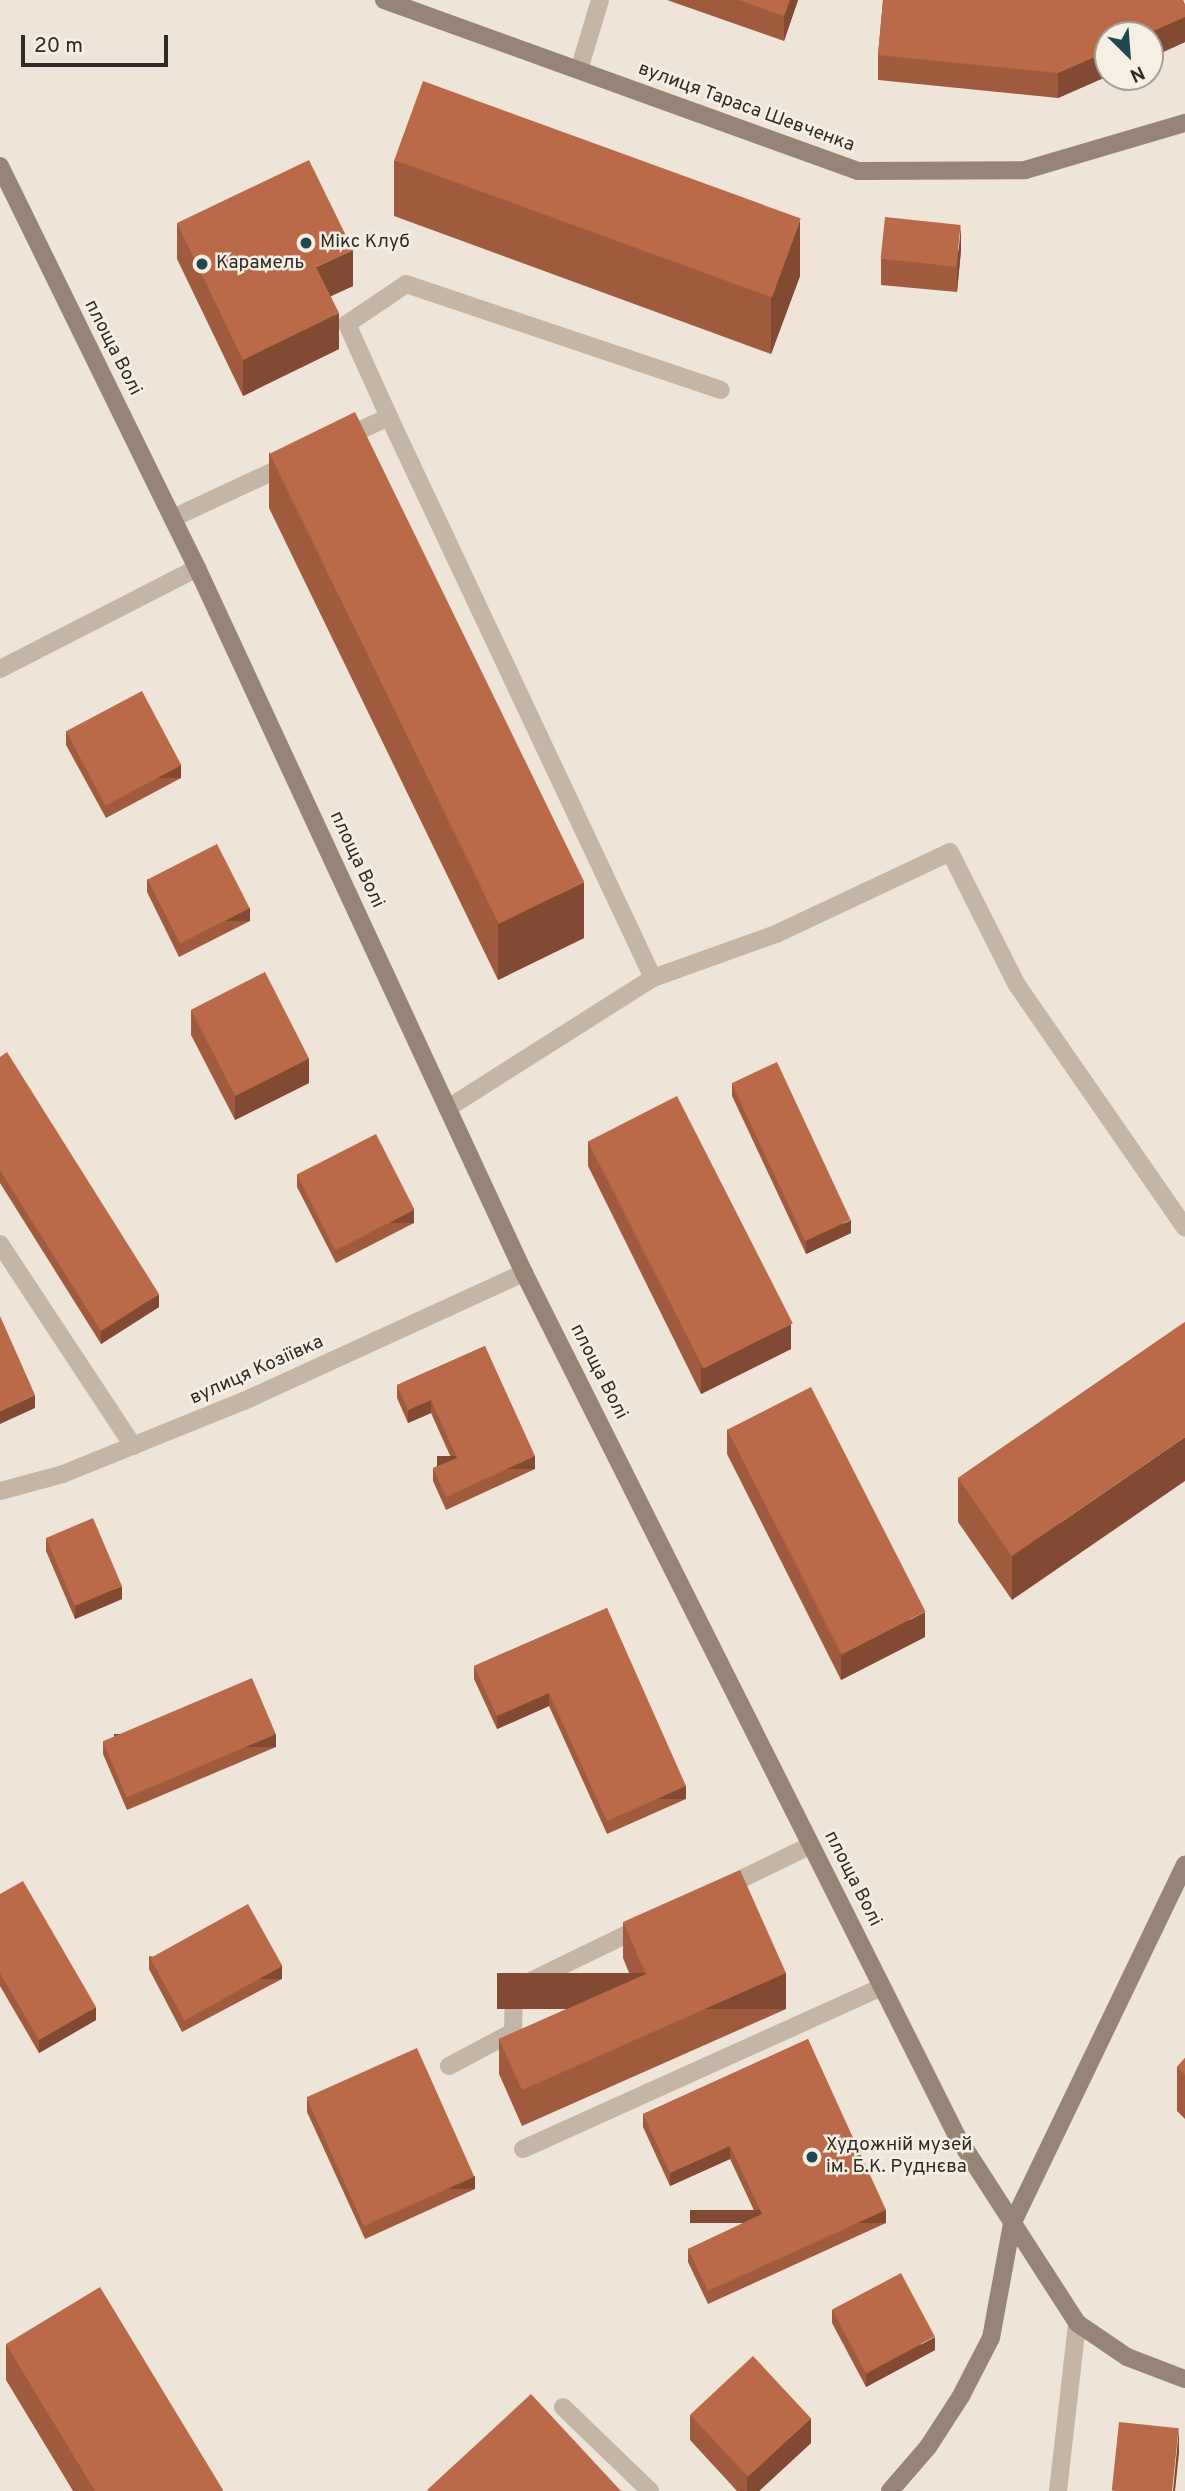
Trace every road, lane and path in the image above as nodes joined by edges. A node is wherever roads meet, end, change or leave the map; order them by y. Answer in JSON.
{"nodes":[{"id":1,"x":384,"y":0,"type":"edge"},
{"id":2,"x":600,"y":0,"type":"edge"},
{"id":3,"x":579,"y":70,"type":"junction"},
{"id":4,"x":1185,"y":123,"type":"edge"},
{"id":5,"x":0,"y":166,"type":"edge"},
{"id":6,"x":721,"y":390,"type":"dead end"},
{"id":7,"x":389,"y":417,"type":"junction"},
{"id":8,"x":173,"y":518,"type":"junction"},
{"id":9,"x":197,"y":568,"type":"junction"},
{"id":10,"x":0,"y":669,"type":"edge"},
{"id":11,"x":653,"y":978,"type":"junction"},
{"id":12,"x":448,"y":1108,"type":"junction"},
{"id":13,"x":1185,"y":1228,"type":"edge"},
{"id":14,"x":0,"y":1244,"type":"edge"},
{"id":15,"x":524,"y":1273,"type":"junction"},
{"id":16,"x":133,"y":1446,"type":"junction"},
{"id":17,"x":0,"y":1491,"type":"edge"},
{"id":18,"x":811,"y":1845,"type":"junction"},
{"id":19,"x":1185,"y":1865,"type":"edge"},
{"id":20,"x":710,"y":1894,"type":"edge"},
{"id":21,"x":661,"y":1918,"type":"edge"},
{"id":22,"x":883,"y":1987,"type":"junction"},
{"id":23,"x":449,"y":2066,"type":"dead end"},
{"id":24,"x":523,"y":2149,"type":"dead end"},
{"id":25,"x":1013,"y":2224,"type":"junction"},
{"id":26,"x":1077,"y":2323,"type":"junction"},
{"id":27,"x":1185,"y":2379,"type":"edge"},
{"id":28,"x":563,"y":2407,"type":"dead end"},
{"id":29,"x":650,"y":2491,"type":"edge"},
{"id":30,"x":890,"y":2491,"type":"edge"},
{"id":31,"x":1058,"y":2491,"type":"edge"}],
"edges":[{"from":1,"to":3,"type":"main road","name":"вулиця Тараса Шевченка"},
{"from":2,"to":3,"type":"street"},
{"from":3,"to":4,"type":"main road","name":"вулиця Тараса Шевченка"},
{"from":5,"to":8,"type":"main road","name":"площа Волі"},
{"from":6,"to":7,"type":"street"},
{"from":7,"to":8,"type":"street"},
{"from":7,"to":11,"type":"street"},
{"from":8,"to":9,"type":"main road","name":"площа Волі"},
{"from":9,"to":10,"type":"street"},
{"from":9,"to":12,"type":"main road","name":"площа Волі"},
{"from":11,"to":12,"type":"street"},
{"from":11,"to":13,"type":"street"},
{"from":12,"to":15,"type":"main road","name":"площа Волі"},
{"from":14,"to":16,"type":"street"},
{"from":15,"to":16,"type":"street","name":"вулиця Козіївка"},
{"from":15,"to":18,"type":"main road","name":"площа Волі"},
{"from":16,"to":17,"type":"street","name":"вулиця Козіївка"},
{"from":18,"to":20,"type":"street"},
{"from":18,"to":22,"type":"main road","name":"площа Волі"},
{"from":19,"to":25,"type":"main road"},
{"from":21,"to":23,"type":"street"},
{"from":22,"to":24,"type":"street"},
{"from":22,"to":25,"type":"main road","name":"площа Волі"},
{"from":25,"to":26,"type":"main road","name":"площа Волі"},
{"from":25,"to":30,"type":"main road"},
{"from":26,"to":27,"type":"main road"},
{"from":26,"to":31,"type":"street"},
{"from":28,"to":29,"type":"street"}]}
